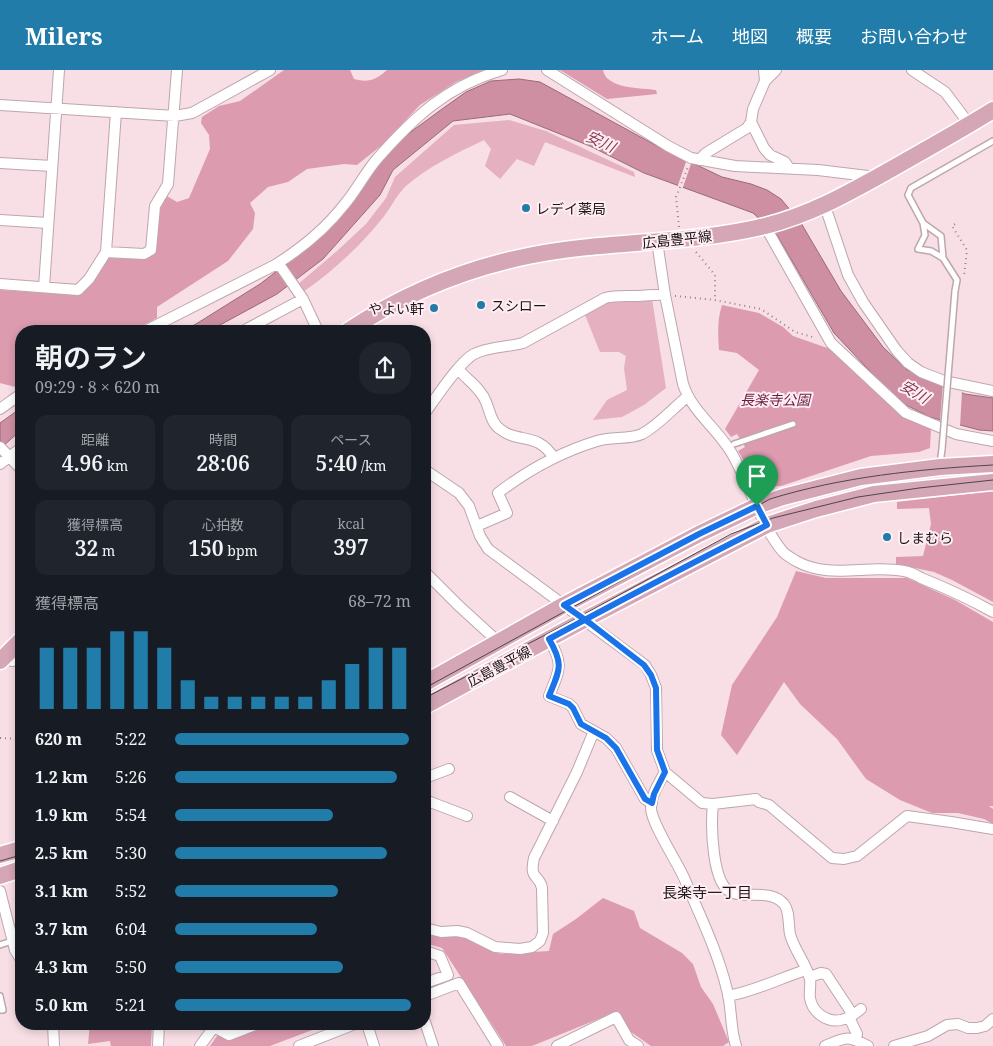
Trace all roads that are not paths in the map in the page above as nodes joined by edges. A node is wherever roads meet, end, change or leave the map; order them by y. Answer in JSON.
{"nodes":[{"id":1,"x":59,"y":70,"type":"edge"},
{"id":2,"x":178,"y":70,"type":"edge"},
{"id":3,"x":270,"y":70,"type":"edge"},
{"id":4,"x":502,"y":70,"type":"edge"},
{"id":5,"x":547,"y":70,"type":"edge"},
{"id":6,"x":764,"y":70,"type":"edge"},
{"id":7,"x":776,"y":70,"type":"edge"},
{"id":8,"x":912,"y":70,"type":"edge"},
{"id":9,"x":764,"y":82,"type":"junction"},
{"id":10,"x":0,"y":105,"type":"edge"},
{"id":11,"x":56,"y":108,"type":"junction"},
{"id":12,"x":993,"y":110,"type":"edge"},
{"id":13,"x":116,"y":112,"type":"junction"},
{"id":14,"x":175,"y":116,"type":"junction"},
{"id":15,"x":751,"y":122,"type":"junction"},
{"id":16,"x":970,"y":125,"type":"junction"},
{"id":17,"x":993,"y":141,"type":"edge"},
{"id":18,"x":694,"y":160,"type":"junction"},
{"id":19,"x":0,"y":163,"type":"edge"},
{"id":20,"x":52,"y":166,"type":"junction"},
{"id":21,"x":789,"y":168,"type":"junction"},
{"id":22,"x":877,"y":177,"type":"junction"},
{"id":23,"x":825,"y":206,"type":"junction"},
{"id":24,"x":0,"y":220,"type":"edge"},
{"id":25,"x":48,"y":223,"type":"junction"},
{"id":26,"x":923,"y":223,"type":"junction"},
{"id":27,"x":765,"y":226,"type":"junction"},
{"id":28,"x":935,"y":231,"type":"junction"},
{"id":29,"x":925,"y":235,"type":"junction"},
{"id":30,"x":657,"y":241,"type":"junction"},
{"id":31,"x":943,"y":242,"type":"junction"},
{"id":32,"x":931,"y":251,"type":"junction"},
{"id":33,"x":106,"y":252,"type":"junction"},
{"id":34,"x":943,"y":258,"type":"junction"},
{"id":35,"x":278,"y":266,"type":"junction"},
{"id":36,"x":0,"y":284,"type":"edge"},
{"id":37,"x":44,"y":286,"type":"junction"},
{"id":38,"x":665,"y":295,"type":"junction"},
{"id":39,"x":302,"y":297,"type":"junction"},
{"id":40,"x":157,"y":325,"type":"edge"},
{"id":41,"x":253,"y":325,"type":"edge"},
{"id":42,"x":315,"y":325,"type":"edge"},
{"id":43,"x":357,"y":325,"type":"edge"},
{"id":44,"x":458,"y":369,"type":"junction"},
{"id":45,"x":993,"y":391,"type":"edge"},
{"id":46,"x":687,"y":397,"type":"junction"},
{"id":47,"x":15,"y":398,"type":"edge"},
{"id":48,"x":431,"y":405,"type":"edge"},
{"id":49,"x":0,"y":409,"type":"edge"},
{"id":50,"x":792,"y":424,"type":"dead end"},
{"id":51,"x":993,"y":441,"type":"edge"},
{"id":52,"x":734,"y":444,"type":"dead end"},
{"id":53,"x":0,"y":448,"type":"edge"},
{"id":54,"x":15,"y":452,"type":"edge"},
{"id":55,"x":9,"y":457,"type":"junction"},
{"id":56,"x":554,"y":458,"type":"junction"},
{"id":57,"x":15,"y":463,"type":"edge"},
{"id":58,"x":0,"y":464,"type":"edge"},
{"id":59,"x":993,"y":464,"type":"edge"},
{"id":60,"x":940,"y":467,"type":"junction"},
{"id":61,"x":431,"y":474,"type":"edge"},
{"id":62,"x":993,"y":482,"type":"edge"},
{"id":63,"x":757,"y":506,"type":"junction"},
{"id":64,"x":767,"y":525,"type":"junction"},
{"id":65,"x":477,"y":526,"type":"junction"},
{"id":66,"x":431,"y":578,"type":"edge"},
{"id":67,"x":564,"y":605,"type":"junction"},
{"id":68,"x":993,"y":612,"type":"edge"},
{"id":69,"x":584,"y":620,"type":"junction"},
{"id":70,"x":549,"y":639,"type":"junction"},
{"id":71,"x":497,"y":644,"type":"junction"},
{"id":72,"x":431,"y":681,"type":"edge"},
{"id":73,"x":431,"y":703,"type":"edge"},
{"id":74,"x":594,"y":731,"type":"junction"},
{"id":75,"x":449,"y":769,"type":"dead end"},
{"id":76,"x":665,"y":772,"type":"junction"},
{"id":77,"x":431,"y":776,"type":"edge"},
{"id":78,"x":510,"y":796,"type":"dead end"},
{"id":79,"x":431,"y":802,"type":"edge"},
{"id":80,"x":652,"y":803,"type":"junction"},
{"id":81,"x":713,"y":804,"type":"junction"},
{"id":82,"x":467,"y":816,"type":"dead end"},
{"id":83,"x":553,"y":821,"type":"junction"},
{"id":84,"x":993,"y":829,"type":"edge"},
{"id":85,"x":15,"y":851,"type":"edge"},
{"id":86,"x":0,"y":855,"type":"edge"},
{"id":87,"x":15,"y":871,"type":"edge"},
{"id":88,"x":1,"y":876,"type":"edge"},
{"id":89,"x":431,"y":930,"type":"edge"},
{"id":90,"x":13,"y":941,"type":"junction"},
{"id":91,"x":0,"y":945,"type":"edge"},
{"id":92,"x":15,"y":950,"type":"edge"},
{"id":93,"x":431,"y":953,"type":"edge"},
{"id":94,"x":808,"y":974,"type":"junction"},
{"id":95,"x":431,"y":981,"type":"edge"},
{"id":96,"x":431,"y":994,"type":"edge"},
{"id":97,"x":0,"y":996,"type":"edge"},
{"id":98,"x":728,"y":996,"type":"junction"},
{"id":99,"x":0,"y":1010,"type":"edge"},
{"id":100,"x":854,"y":1014,"type":"junction"},
{"id":101,"x":993,"y":1019,"type":"edge"},
{"id":102,"x":53,"y":1030,"type":"edge"},
{"id":103,"x":159,"y":1030,"type":"edge"},
{"id":104,"x":213,"y":1030,"type":"edge"},
{"id":105,"x":223,"y":1030,"type":"edge"},
{"id":106,"x":242,"y":1030,"type":"edge"},
{"id":107,"x":342,"y":1030,"type":"edge"},
{"id":108,"x":368,"y":1030,"type":"edge"},
{"id":109,"x":428,"y":1030,"type":"edge"},
{"id":110,"x":856,"y":1040,"type":"junction"},
{"id":111,"x":315,"y":1043,"type":"edge"},
{"id":112,"x":54,"y":1046,"type":"edge"},
{"id":113,"x":158,"y":1046,"type":"edge"},
{"id":114,"x":200,"y":1046,"type":"edge"},
{"id":115,"x":299,"y":1046,"type":"edge"},
{"id":116,"x":374,"y":1046,"type":"edge"},
{"id":117,"x":433,"y":1046,"type":"edge"},
{"id":118,"x":498,"y":1046,"type":"edge"},
{"id":119,"x":557,"y":1046,"type":"edge"},
{"id":120,"x":638,"y":1046,"type":"edge"},
{"id":121,"x":736,"y":1046,"type":"edge"},
{"id":122,"x":825,"y":1046,"type":"edge"},
{"id":123,"x":868,"y":1046,"type":"edge"},
{"id":124,"x":894,"y":1046,"type":"edge"}],
"edges":[{"from":1,"to":11,"type":"street"},
{"from":2,"to":14,"type":"street"},
{"from":3,"to":14,"type":"street"},
{"from":4,"to":35,"type":"street"},
{"from":5,"to":18,"type":"street"},
{"from":6,"to":9,"type":"street"},
{"from":7,"to":9,"type":"street"},
{"from":8,"to":16,"type":"street"},
{"from":9,"to":15,"type":"street"},
{"from":10,"to":11,"type":"street"},
{"from":11,"to":13,"type":"street"},
{"from":11,"to":20,"type":"street"},
{"from":12,"to":16,"type":"main road","name":"広島豊平線"},
{"from":13,"to":14,"type":"street"},
{"from":13,"to":33,"type":"street"},
{"from":14,"to":33,"type":"street"},
{"from":15,"to":18,"type":"street"},
{"from":15,"to":21,"type":"street"},
{"from":16,"to":22,"type":"main road","name":"広島豊平線"},
{"from":17,"to":26,"type":"lane"},
{"from":18,"to":21,"type":"street"},
{"from":19,"to":20,"type":"street"},
{"from":20,"to":25,"type":"street"},
{"from":21,"to":22,"type":"street"},
{"from":22,"to":23,"type":"main road","name":"広島豊平線"},
{"from":23,"to":27,"type":"main road","name":"広島豊平線"},
{"from":23,"to":45,"type":"street"},
{"from":24,"to":25,"type":"street"},
{"from":25,"to":37,"type":"street"},
{"from":26,"to":28,"type":"lane"},
{"from":26,"to":29,"type":"lane"},
{"from":27,"to":30,"type":"main road","name":"広島豊平線"},
{"from":27,"to":51,"type":"street"},
{"from":28,"to":29,"type":"lane"},
{"from":28,"to":31,"type":"lane"},
{"from":29,"to":32,"type":"lane"},
{"from":30,"to":38,"type":"street"},
{"from":30,"to":43,"type":"main road","name":"広島豊平線"},
{"from":31,"to":32,"type":"lane"},
{"from":31,"to":34,"type":"lane"},
{"from":32,"to":34,"type":"lane"},
{"from":33,"to":37,"type":"street"},
{"from":34,"to":60,"type":"lane","bridge":true},
{"from":35,"to":39,"type":"street"},
{"from":35,"to":40,"type":"street"},
{"from":36,"to":37,"type":"street"},
{"from":38,"to":44,"type":"street"},
{"from":38,"to":46,"type":"street"},
{"from":39,"to":41,"type":"street"},
{"from":39,"to":42,"type":"street"},
{"from":44,"to":48,"type":"street"},
{"from":44,"to":56,"type":"street"},
{"from":46,"to":56,"type":"street"},
{"from":46,"to":63,"type":"street"},
{"from":47,"to":49,"type":"street"},
{"from":50,"to":52,"type":"lane"},
{"from":53,"to":55,"type":"street"},
{"from":54,"to":55,"type":"street"},
{"from":55,"to":57,"type":"street"},
{"from":55,"to":58,"type":"street"},
{"from":56,"to":65,"type":"street"},
{"from":59,"to":60,"type":"main road","name":"広島豊平線"},
{"from":60,"to":63,"type":"main road","name":"広島豊平線"},
{"from":61,"to":65,"type":"street"},
{"from":62,"to":64,"type":"main road","name":"広島豊平線"},
{"from":63,"to":64,"type":"street"},
{"from":63,"to":67,"type":"main road","name":"広島豊平線"},
{"from":64,"to":68,"type":"street"},
{"from":64,"to":69,"type":"main road","name":"広島豊平線"},
{"from":65,"to":67,"type":"street"},
{"from":66,"to":71,"type":"street"},
{"from":67,"to":69,"type":"street"},
{"from":67,"to":71,"type":"main road","name":"広島豊平線"},
{"from":69,"to":70,"type":"main road","name":"広島豊平線"},
{"from":69,"to":76,"type":"street"},
{"from":70,"to":73,"type":"main road","name":"広島豊平線"},
{"from":70,"to":74,"type":"street"},
{"from":71,"to":72,"type":"main road","name":"広島豊平線"},
{"from":74,"to":80,"type":"street"},
{"from":74,"to":83,"type":"street"},
{"from":75,"to":77,"type":"street"},
{"from":76,"to":80,"type":"street"},
{"from":76,"to":81,"type":"street"},
{"from":78,"to":83,"type":"street"},
{"from":79,"to":82,"type":"street"},
{"from":80,"to":98,"type":"street"},
{"from":81,"to":84,"type":"street"},
{"from":81,"to":94,"type":"street"},
{"from":83,"to":89,"type":"street"},
{"from":85,"to":86,"type":"main road"},
{"from":87,"to":88,"type":"main road"},
{"from":88,"to":90,"type":"street"},
{"from":90,"to":91,"type":"lane"},
{"from":90,"to":92,"type":"street"},
{"from":93,"to":95,"type":"street"},
{"from":94,"to":98,"type":"street"},
{"from":94,"to":100,"type":"street"},
{"from":94,"to":100,"type":"street"},
{"from":96,"to":118,"type":"street"},
{"from":97,"to":99,"type":"lane"},
{"from":98,"to":121,"type":"street"},
{"from":100,"to":110,"type":"street"},
{"from":101,"to":124,"type":"street"},
{"from":102,"to":112,"type":"street"},
{"from":103,"to":113,"type":"street"},
{"from":104,"to":114,"type":"street"},
{"from":105,"to":106,"type":"street"},
{"from":107,"to":111,"type":"street"},
{"from":108,"to":116,"type":"street"},
{"from":109,"to":117,"type":"street"},
{"from":110,"to":122,"type":"street"},
{"from":110,"to":123,"type":"street"},
{"from":111,"to":115,"type":"street"},
{"from":119,"to":120,"type":"street"}]}
